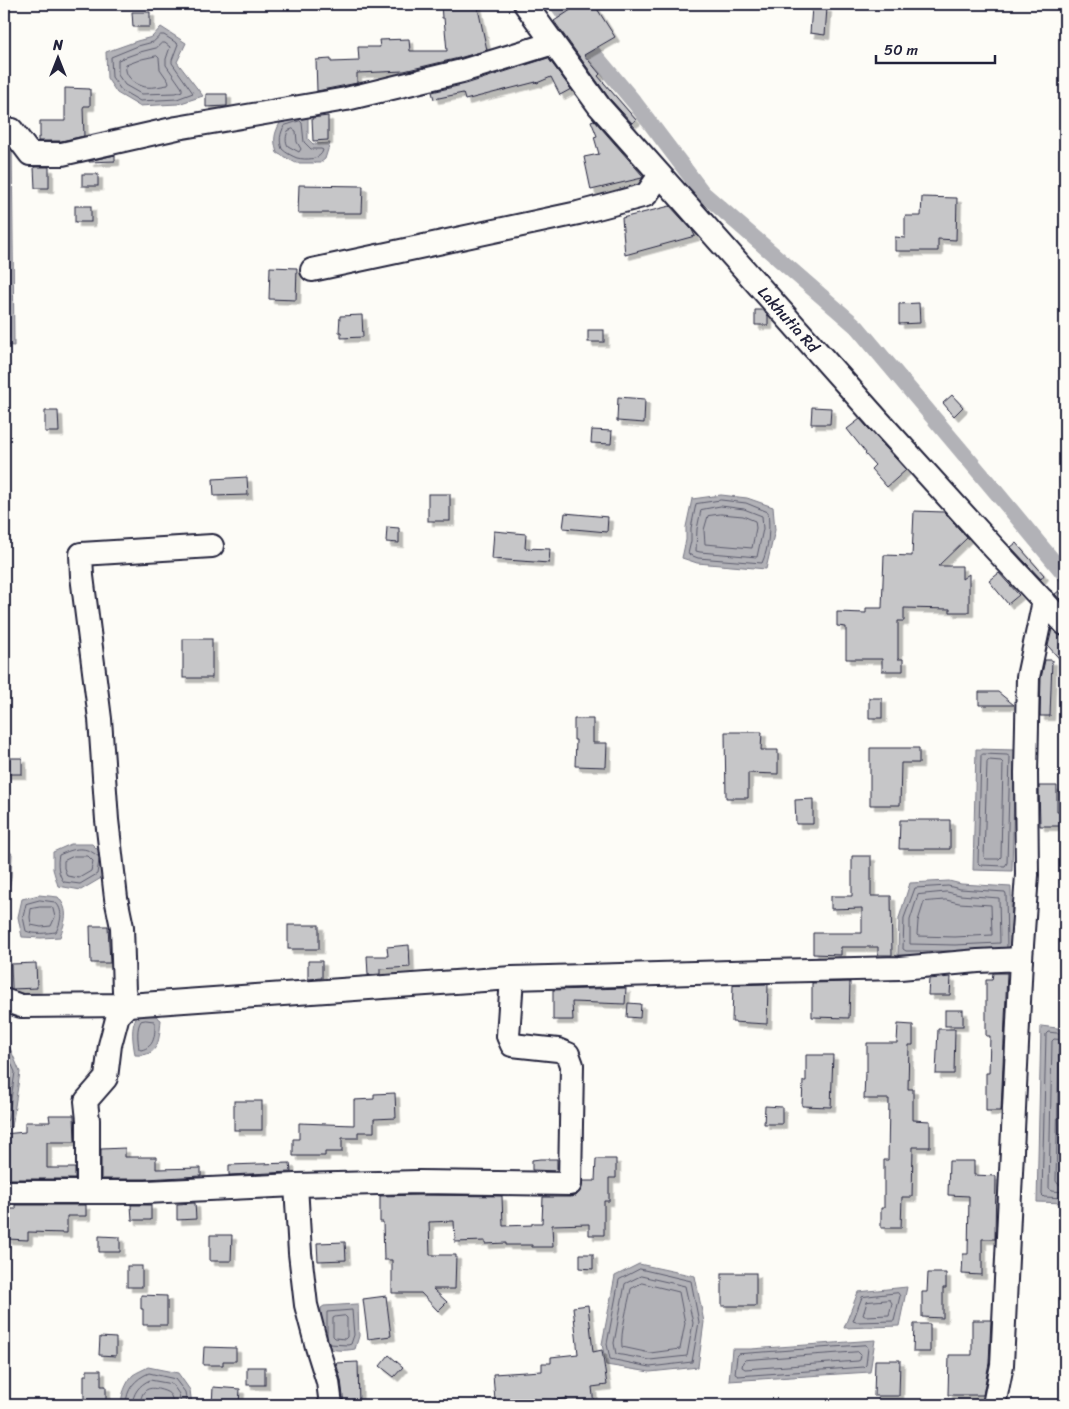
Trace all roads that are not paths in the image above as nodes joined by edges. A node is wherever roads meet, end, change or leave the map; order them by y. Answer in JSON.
{"nodes":[{"id":1,"x":525,"y":4,"type":"edge"},
{"id":2,"x":553,"y":43,"type":"junction"},
{"id":3,"x":4,"y":129,"type":"edge"},
{"id":4,"x":660,"y":175,"type":"junction"},
{"id":5,"x":312,"y":270,"type":"dead end"},
{"id":6,"x":212,"y":546,"type":"dead end"},
{"id":7,"x":1044,"y":601,"type":"junction"},
{"id":8,"x":1065,"y":624,"type":"edge"},
{"id":9,"x":1021,"y":959,"type":"junction"},
{"id":10,"x":512,"y":978,"type":"junction"},
{"id":11,"x":4,"y":1000,"type":"edge"},
{"id":12,"x":128,"y":1004,"type":"junction"},
{"id":13,"x":296,"y":1185,"type":"junction"},
{"id":14,"x":4,"y":1192,"type":"edge"},
{"id":15,"x":88,"y":1192,"type":"junction"},
{"id":16,"x":331,"y":1405,"type":"edge"},
{"id":17,"x":994,"y":1405,"type":"edge"}],
"edges":[{"from":1,"to":2,"type":"street","name":"Lakhutia Rd"},
{"from":2,"to":3,"type":"street"},
{"from":2,"to":4,"type":"street","name":"Lakhutia Rd"},
{"from":4,"to":5,"type":"street"},
{"from":4,"to":7,"type":"street","name":"Lakhutia Rd"},
{"from":6,"to":12,"type":"street"},
{"from":7,"to":8,"type":"street","name":"Lakhutia Rd"},
{"from":7,"to":9,"type":"street"},
{"from":9,"to":10,"type":"street"},
{"from":9,"to":17,"type":"street"},
{"from":10,"to":12,"type":"street"},
{"from":10,"to":13,"type":"street"},
{"from":11,"to":12,"type":"street"},
{"from":12,"to":15,"type":"street"},
{"from":13,"to":15,"type":"street"},
{"from":13,"to":16,"type":"street"},
{"from":14,"to":15,"type":"street"}]}
